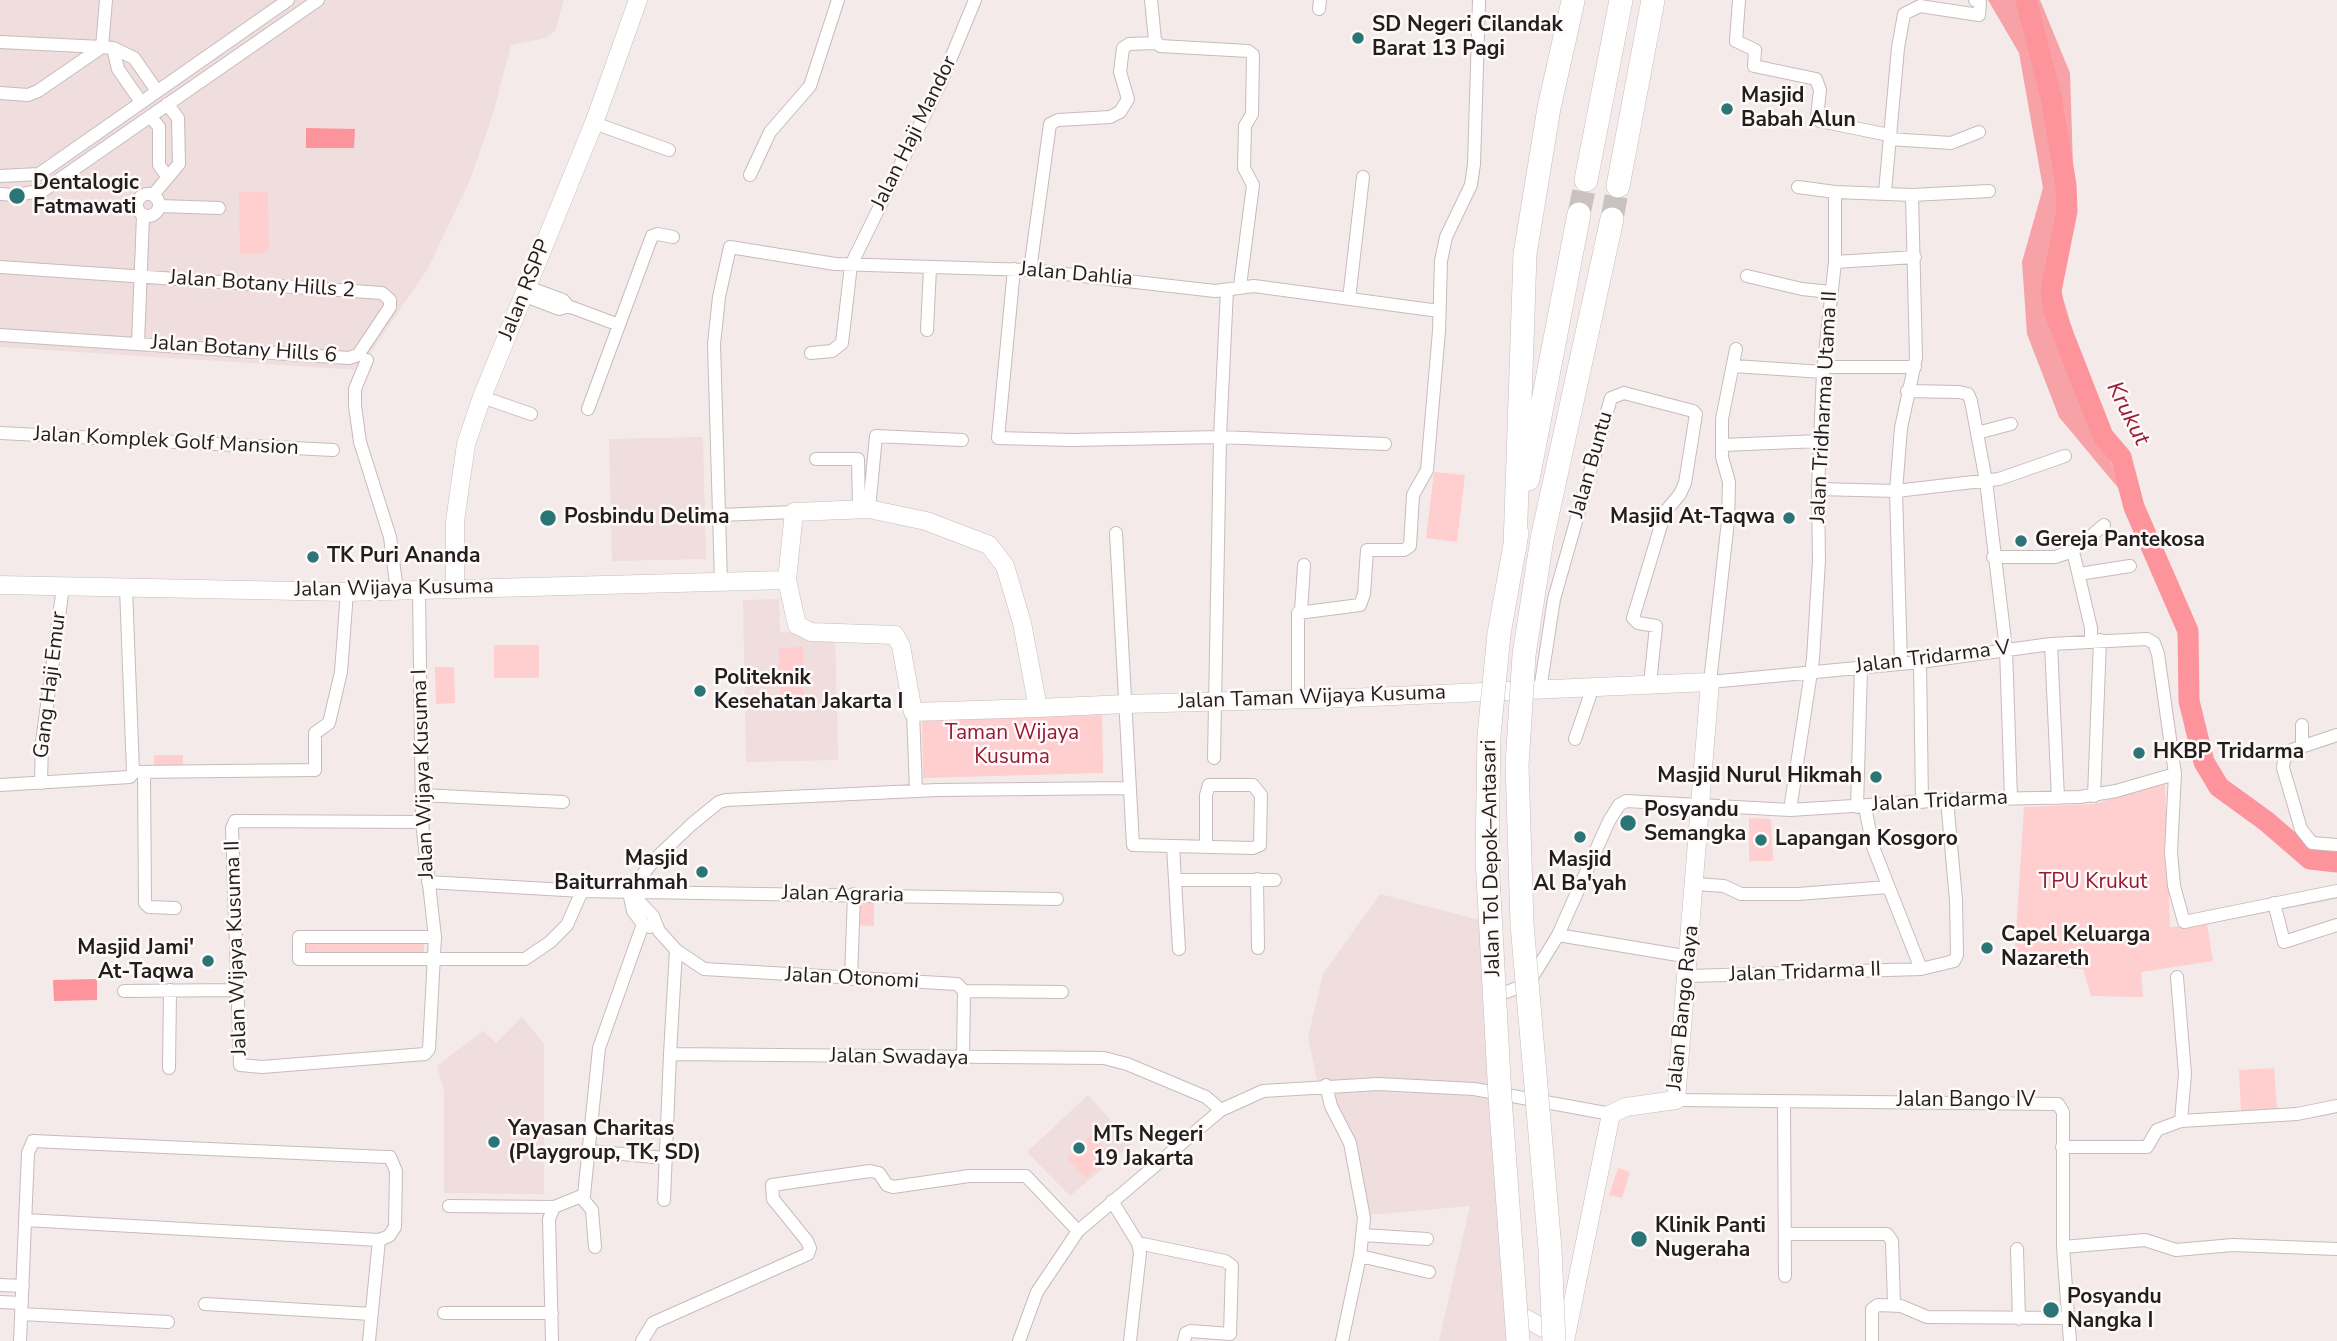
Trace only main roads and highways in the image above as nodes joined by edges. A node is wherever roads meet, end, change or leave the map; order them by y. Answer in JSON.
{"nodes":[{"id":1,"x":1621,"y":0,"type":"edge"},
{"id":2,"x":1653,"y":0,"type":"edge"},
{"id":3,"x":1573,"y":1,"type":"edge"},
{"id":4,"x":1586,"y":180,"type":"tunnel mouth"},
{"id":5,"x":1618,"y":186,"type":"tunnel mouth"},
{"id":6,"x":1579,"y":214,"type":"tunnel mouth"},
{"id":7,"x":1612,"y":219,"type":"tunnel mouth"},
{"id":8,"x":1514,"y":547,"type":"junction"},
{"id":9,"x":1547,"y":1337,"type":"edge"},
{"id":10,"x":1518,"y":1341,"type":"edge"}],
"edges":[{"from":1,"to":4,"type":"highway"},
{"from":2,"to":5,"type":"highway"},
{"from":3,"to":8,"type":"highway"},
{"from":6,"to":8,"type":"highway","name":"Jalan Tol Depok–Antasari"},
{"from":7,"to":9,"type":"highway","name":"Jalan Tol Depok–Antasari","bridge":true},
{"from":8,"to":10,"type":"highway","name":"Jalan Tol Depok–Antasari","bridge":true}]}
